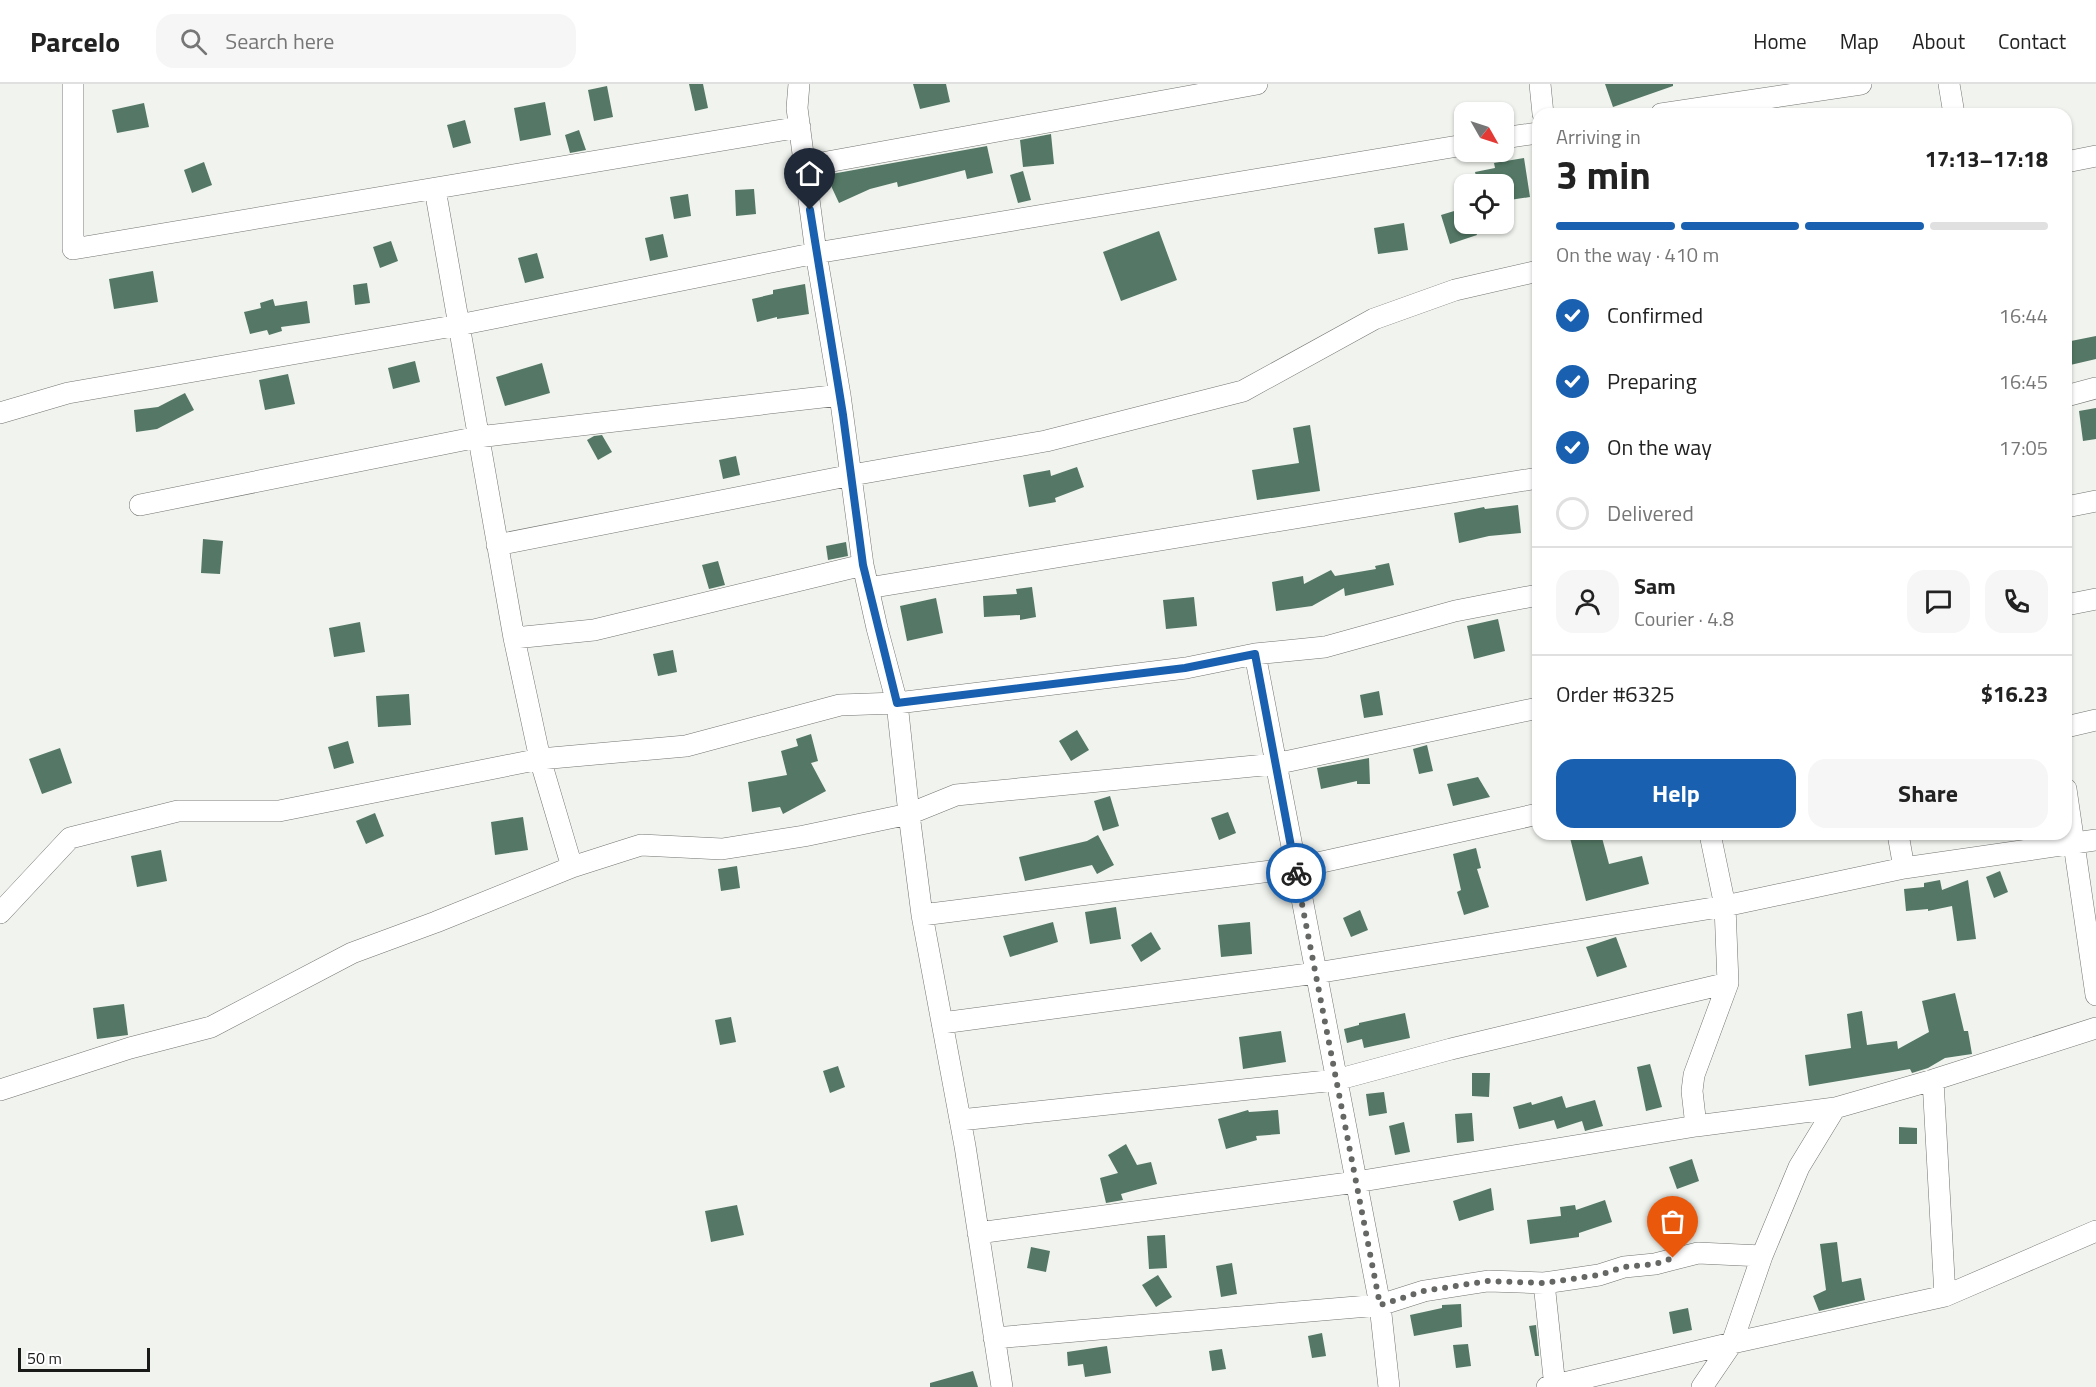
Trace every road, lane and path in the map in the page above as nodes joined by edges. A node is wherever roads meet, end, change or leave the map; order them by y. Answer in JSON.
{"nodes":[{"id":1,"x":73,"y":84,"type":"edge"},
{"id":2,"x":793,"y":84,"type":"edge"},
{"id":3,"x":799,"y":84,"type":"edge"},
{"id":4,"x":1257,"y":84,"type":"edge"},
{"id":5,"x":1540,"y":84,"type":"edge"},
{"id":6,"x":1861,"y":84,"type":"edge"},
{"id":7,"x":1949,"y":84,"type":"edge"},
{"id":8,"x":1542,"y":108,"type":"edge"},
{"id":9,"x":1701,"y":108,"type":"edge"},
{"id":10,"x":1953,"y":108,"type":"edge"},
{"id":11,"x":799,"y":118,"type":"junction"},
{"id":12,"x":1532,"y":134,"type":"edge"},
{"id":13,"x":1514,"y":136,"type":"edge"},
{"id":14,"x":1454,"y":147,"type":"edge"},
{"id":15,"x":2096,"y":156,"type":"edge"},
{"id":16,"x":2072,"y":161,"type":"edge"},
{"id":17,"x":805,"y":166,"type":"junction"},
{"id":18,"x":435,"y":189,"type":"junction"},
{"id":19,"x":816,"y":253,"type":"junction"},
{"id":20,"x":1532,"y":273,"type":"edge"},
{"id":21,"x":459,"y":325,"type":"junction"},
{"id":22,"x":2096,"y":388,"type":"edge"},
{"id":23,"x":2072,"y":394,"type":"edge"},
{"id":24,"x":840,"y":395,"type":"junction"},
{"id":25,"x":0,"y":413,"type":"edge"},
{"id":26,"x":478,"y":437,"type":"junction"},
{"id":27,"x":852,"y":475,"type":"junction"},
{"id":28,"x":1532,"y":479,"type":"edge"},
{"id":29,"x":2096,"y":501,"type":"edge"},
{"id":30,"x":140,"y":505,"type":"dead end"},
{"id":31,"x":2072,"y":506,"type":"edge"},
{"id":32,"x":497,"y":545,"type":"junction"},
{"id":33,"x":863,"y":565,"type":"junction"},
{"id":34,"x":868,"y":588,"type":"junction"},
{"id":35,"x":1532,"y":596,"type":"edge"},
{"id":36,"x":2096,"y":599,"type":"edge"},
{"id":37,"x":2072,"y":604,"type":"edge"},
{"id":38,"x":514,"y":638,"type":"junction"},
{"id":39,"x":1255,"y":654,"type":"junction"},
{"id":40,"x":897,"y":703,"type":"junction"},
{"id":41,"x":1532,"y":709,"type":"edge"},
{"id":42,"x":2096,"y":720,"type":"edge"},
{"id":43,"x":2072,"y":726,"type":"edge"},
{"id":44,"x":540,"y":759,"type":"junction"},
{"id":45,"x":1275,"y":764,"type":"junction"},
{"id":46,"x":909,"y":814,"type":"junction"},
{"id":47,"x":1532,"y":815,"type":"edge"},
{"id":48,"x":2072,"y":834,"type":"edge"},
{"id":49,"x":1711,"y":840,"type":"edge"},
{"id":50,"x":1899,"y":840,"type":"edge"},
{"id":51,"x":2096,"y":840,"type":"edge"},
{"id":52,"x":2073,"y":842,"type":"junction"},
{"id":53,"x":572,"y":867,"type":"junction"},
{"id":54,"x":1295,"y":868,"type":"junction"},
{"id":55,"x":1904,"y":868,"type":"junction"},
{"id":56,"x":1725,"y":906,"type":"junction"},
{"id":57,"x":0,"y":913,"type":"edge"},
{"id":58,"x":922,"y":915,"type":"junction"},
{"id":59,"x":1316,"y":973,"type":"junction"},
{"id":60,"x":1728,"y":983,"type":"junction"},
{"id":61,"x":2096,"y":995,"type":"edge"},
{"id":62,"x":942,"y":1023,"type":"junction"},
{"id":63,"x":2096,"y":1028,"type":"edge"},
{"id":64,"x":1336,"y":1080,"type":"junction"},
{"id":65,"x":1933,"y":1080,"type":"junction"},
{"id":66,"x":0,"y":1090,"type":"edge"},
{"id":67,"x":1835,"y":1108,"type":"junction"},
{"id":68,"x":960,"y":1120,"type":"junction"},
{"id":69,"x":1696,"y":1126,"type":"junction"},
{"id":70,"x":1356,"y":1182,"type":"junction"},
{"id":71,"x":2096,"y":1231,"type":"edge"},
{"id":72,"x":978,"y":1233,"type":"junction"},
{"id":73,"x":1762,"y":1256,"type":"junction"},
{"id":74,"x":1544,"y":1283,"type":"junction"},
{"id":75,"x":1945,"y":1296,"type":"junction"},
{"id":76,"x":1380,"y":1305,"type":"junction"},
{"id":77,"x":994,"y":1338,"type":"junction"},
{"id":78,"x":1732,"y":1343,"type":"junction"},
{"id":79,"x":1002,"y":1387,"type":"edge"},
{"id":80,"x":1389,"y":1387,"type":"edge"},
{"id":81,"x":1552,"y":1387,"type":"edge"},
{"id":82,"x":1702,"y":1387,"type":"edge"}],
"edges":[{"from":1,"to":18,"type":"street"},
{"from":2,"to":11,"type":"street"},
{"from":3,"to":11,"type":"street"},
{"from":4,"to":17,"type":"street"},
{"from":5,"to":8,"type":"street"},
{"from":6,"to":9,"type":"street"},
{"from":7,"to":10,"type":"street"},
{"from":11,"to":17,"type":"street"},
{"from":11,"to":18,"type":"street"},
{"from":12,"to":13,"type":"street"},
{"from":14,"to":19,"type":"street"},
{"from":15,"to":16,"type":"street"},
{"from":17,"to":19,"type":"street"},
{"from":18,"to":21,"type":"street"},
{"from":19,"to":21,"type":"street"},
{"from":19,"to":24,"type":"street"},
{"from":20,"to":27,"type":"street"},
{"from":21,"to":25,"type":"street"},
{"from":21,"to":26,"type":"street"},
{"from":22,"to":23,"type":"street"},
{"from":24,"to":26,"type":"street"},
{"from":24,"to":27,"type":"street"},
{"from":26,"to":30,"type":"street"},
{"from":26,"to":32,"type":"street"},
{"from":27,"to":32,"type":"street"},
{"from":27,"to":33,"type":"street"},
{"from":28,"to":34,"type":"street"},
{"from":29,"to":31,"type":"street"},
{"from":32,"to":38,"type":"street"},
{"from":33,"to":34,"type":"street"},
{"from":33,"to":38,"type":"street"},
{"from":34,"to":40,"type":"street"},
{"from":35,"to":39,"type":"street"},
{"from":36,"to":37,"type":"street"},
{"from":38,"to":44,"type":"street"},
{"from":39,"to":40,"type":"street"},
{"from":39,"to":45,"type":"street"},
{"from":40,"to":44,"type":"street"},
{"from":40,"to":46,"type":"street"},
{"from":41,"to":45,"type":"street"},
{"from":42,"to":43,"type":"street"},
{"from":44,"to":53,"type":"street"},
{"from":44,"to":57,"type":"street"},
{"from":45,"to":46,"type":"street"},
{"from":45,"to":54,"type":"street"},
{"from":46,"to":53,"type":"street"},
{"from":46,"to":58,"type":"street"},
{"from":47,"to":54,"type":"street"},
{"from":48,"to":52,"type":"street"},
{"from":49,"to":56,"type":"street"},
{"from":50,"to":55,"type":"street"},
{"from":51,"to":52,"type":"street"},
{"from":52,"to":55,"type":"street"},
{"from":52,"to":61,"type":"street"},
{"from":53,"to":66,"type":"street"},
{"from":54,"to":58,"type":"street"},
{"from":54,"to":59,"type":"street"},
{"from":55,"to":56,"type":"street"},
{"from":56,"to":59,"type":"street"},
{"from":56,"to":60,"type":"street"},
{"from":58,"to":62,"type":"street"},
{"from":59,"to":62,"type":"street"},
{"from":59,"to":64,"type":"street"},
{"from":60,"to":64,"type":"street"},
{"from":60,"to":69,"type":"street"},
{"from":62,"to":68,"type":"street"},
{"from":63,"to":65,"type":"street"},
{"from":64,"to":68,"type":"street"},
{"from":64,"to":70,"type":"street"},
{"from":65,"to":67,"type":"street"},
{"from":65,"to":75,"type":"street"},
{"from":67,"to":69,"type":"street"},
{"from":67,"to":73,"type":"street"},
{"from":68,"to":72,"type":"street"},
{"from":69,"to":70,"type":"street"},
{"from":70,"to":72,"type":"street"},
{"from":70,"to":76,"type":"street"},
{"from":71,"to":75,"type":"street"},
{"from":72,"to":77,"type":"street"},
{"from":73,"to":74,"type":"street"},
{"from":73,"to":78,"type":"street"},
{"from":74,"to":76,"type":"street"},
{"from":74,"to":81,"type":"street"},
{"from":75,"to":78,"type":"street"},
{"from":76,"to":77,"type":"street"},
{"from":76,"to":80,"type":"street"},
{"from":77,"to":79,"type":"street"},
{"from":78,"to":81,"type":"street"},
{"from":78,"to":82,"type":"street"}]}
